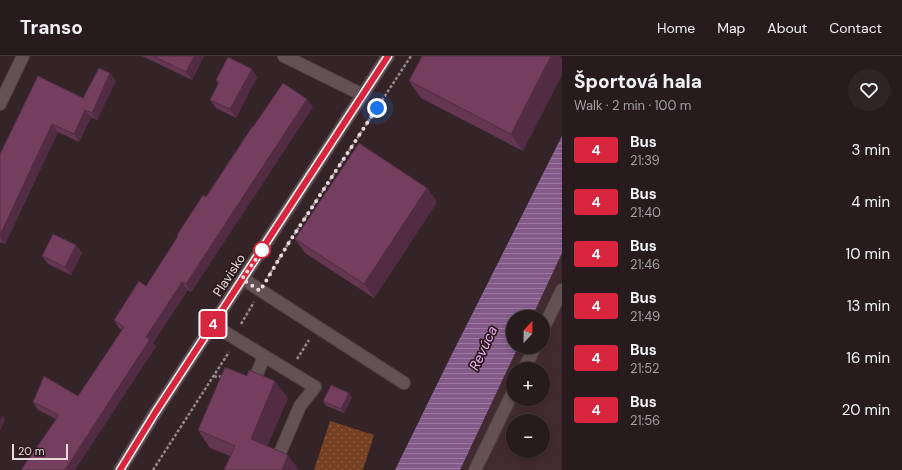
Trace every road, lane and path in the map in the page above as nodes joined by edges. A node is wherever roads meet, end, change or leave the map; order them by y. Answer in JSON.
{"nodes":[{"id":1,"x":23,"y":56,"type":"edge"},
{"id":2,"x":284,"y":56,"type":"edge"},
{"id":3,"x":388,"y":56,"type":"edge"},
{"id":4,"x":411,"y":56,"type":"edge"},
{"id":5,"x":363,"y":96,"type":"junction"},
{"id":6,"x":0,"y":104,"type":"edge"},
{"id":7,"x":242,"y":279,"type":"junction"},
{"id":8,"x":562,"y":290,"type":"edge"},
{"id":9,"x":260,"y":291,"type":"junction"},
{"id":10,"x":550,"y":315,"type":"edge"},
{"id":11,"x":212,"y":325,"type":"junction"},
{"id":12,"x":317,"y":327,"type":"junction"},
{"id":13,"x":235,"y":338,"type":"junction"},
{"id":14,"x":264,"y":356,"type":"junction"},
{"id":15,"x":289,"y":371,"type":"junction"},
{"id":16,"x":257,"y":374,"type":"edge"},
{"id":17,"x":214,"y":376,"type":"junction"},
{"id":18,"x":224,"y":376,"type":"edge"},
{"id":19,"x":404,"y":383,"type":"dead end"},
{"id":20,"x":506,"y":406,"type":"edge"},
{"id":21,"x":279,"y":455,"type":"edge"},
{"id":22,"x":120,"y":470,"type":"edge"},
{"id":23,"x":152,"y":470,"type":"edge"},
{"id":24,"x":475,"y":470,"type":"edge"}],
"edges":[{"from":1,"to":6,"type":"street"},
{"from":2,"to":5,"type":"street"},
{"from":3,"to":5,"type":"street","name":"Plavisko"},
{"from":4,"to":9,"type":"path"},
{"from":5,"to":7,"type":"street","name":"Plavisko"},
{"from":7,"to":9,"type":"street"},
{"from":7,"to":11,"type":"street","name":"Plavisko"},
{"from":8,"to":10,"type":"street"},
{"from":9,"to":12,"type":"street"},
{"from":9,"to":13,"type":"path"},
{"from":11,"to":13,"type":"street"},
{"from":11,"to":22,"type":"street","name":"Plavisko"},
{"from":12,"to":15,"type":"path"},
{"from":12,"to":19,"type":"street"},
{"from":13,"to":14,"type":"street"},
{"from":13,"to":17,"type":"path"},
{"from":14,"to":15,"type":"street"},
{"from":14,"to":16,"type":"street"},
{"from":15,"to":21,"type":"street"},
{"from":17,"to":18,"type":"path"},
{"from":17,"to":23,"type":"path"},
{"from":20,"to":24,"type":"street"}]}
